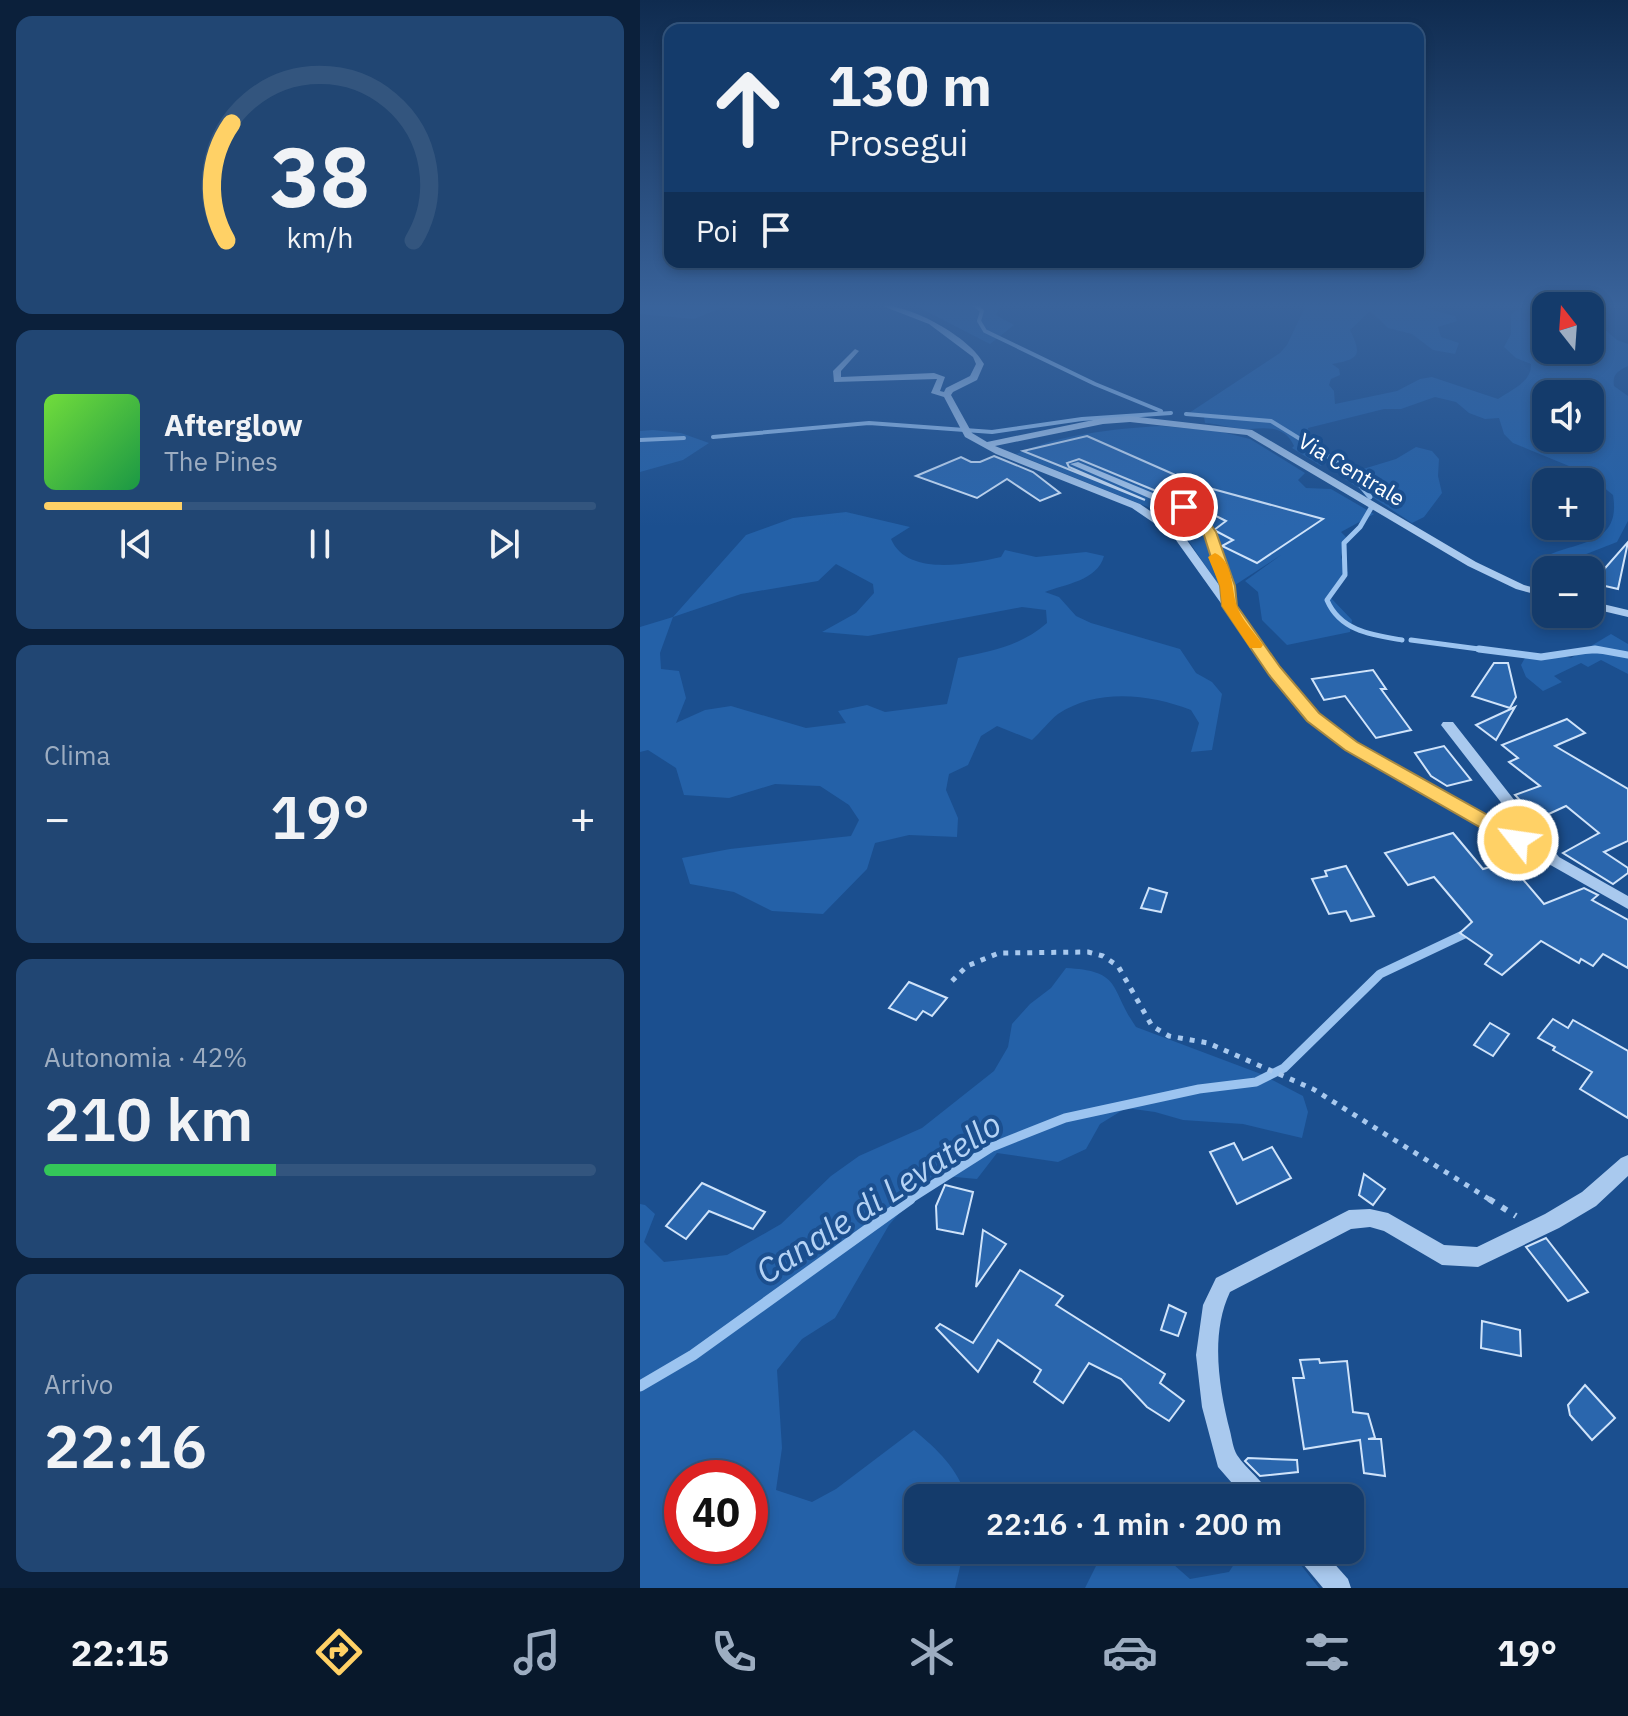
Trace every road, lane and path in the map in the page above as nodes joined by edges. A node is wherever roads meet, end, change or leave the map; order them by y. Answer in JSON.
{"nodes":[{"id":1,"x":837,"y":379,"type":"edge"},
{"id":2,"x":859,"y":379,"type":"edge"},
{"id":3,"x":941,"y":379,"type":"edge"},
{"id":4,"x":972,"y":379,"type":"edge"},
{"id":5,"x":947,"y":395,"type":"junction"},
{"id":6,"x":985,"y":445,"type":"junction"},
{"id":7,"x":1075,"y":464,"type":"dead end"},
{"id":8,"x":1532,"y":590,"type":"edge"},
{"id":9,"x":1229,"y":606,"type":"junction"},
{"id":10,"x":1604,"y":608,"type":"edge"},
{"id":11,"x":1628,"y":614,"type":"edge"},
{"id":12,"x":1448,"y":725,"type":"dead end"},
{"id":13,"x":1556,"y":862,"type":"junction"},
{"id":14,"x":1628,"y":903,"type":"edge"},
{"id":15,"x":952,"y":981,"type":"dead end"},
{"id":16,"x":1628,"y":1164,"type":"edge"},
{"id":17,"x":1536,"y":1229,"type":"junction"},
{"id":18,"x":1248,"y":1484,"type":"edge"},
{"id":19,"x":1318,"y":1564,"type":"edge"},
{"id":20,"x":1339,"y":1588,"type":"edge"}],
"edges":[{"from":1,"to":2,"type":"street"},
{"from":3,"to":5,"type":"street"},
{"from":4,"to":5,"type":"street"},
{"from":5,"to":6,"type":"street"},
{"from":6,"to":8,"type":"street","name":"Via Centrale"},
{"from":6,"to":9,"type":"street"},
{"from":7,"to":9,"type":"street"},
{"from":9,"to":13,"type":"street"},
{"from":10,"to":11,"type":"street"},
{"from":12,"to":13,"type":"street"},
{"from":13,"to":14,"type":"street"},
{"from":15,"to":17,"type":"path"},
{"from":16,"to":17,"type":"street"},
{"from":17,"to":18,"type":"street"},
{"from":19,"to":20,"type":"street"}]}
